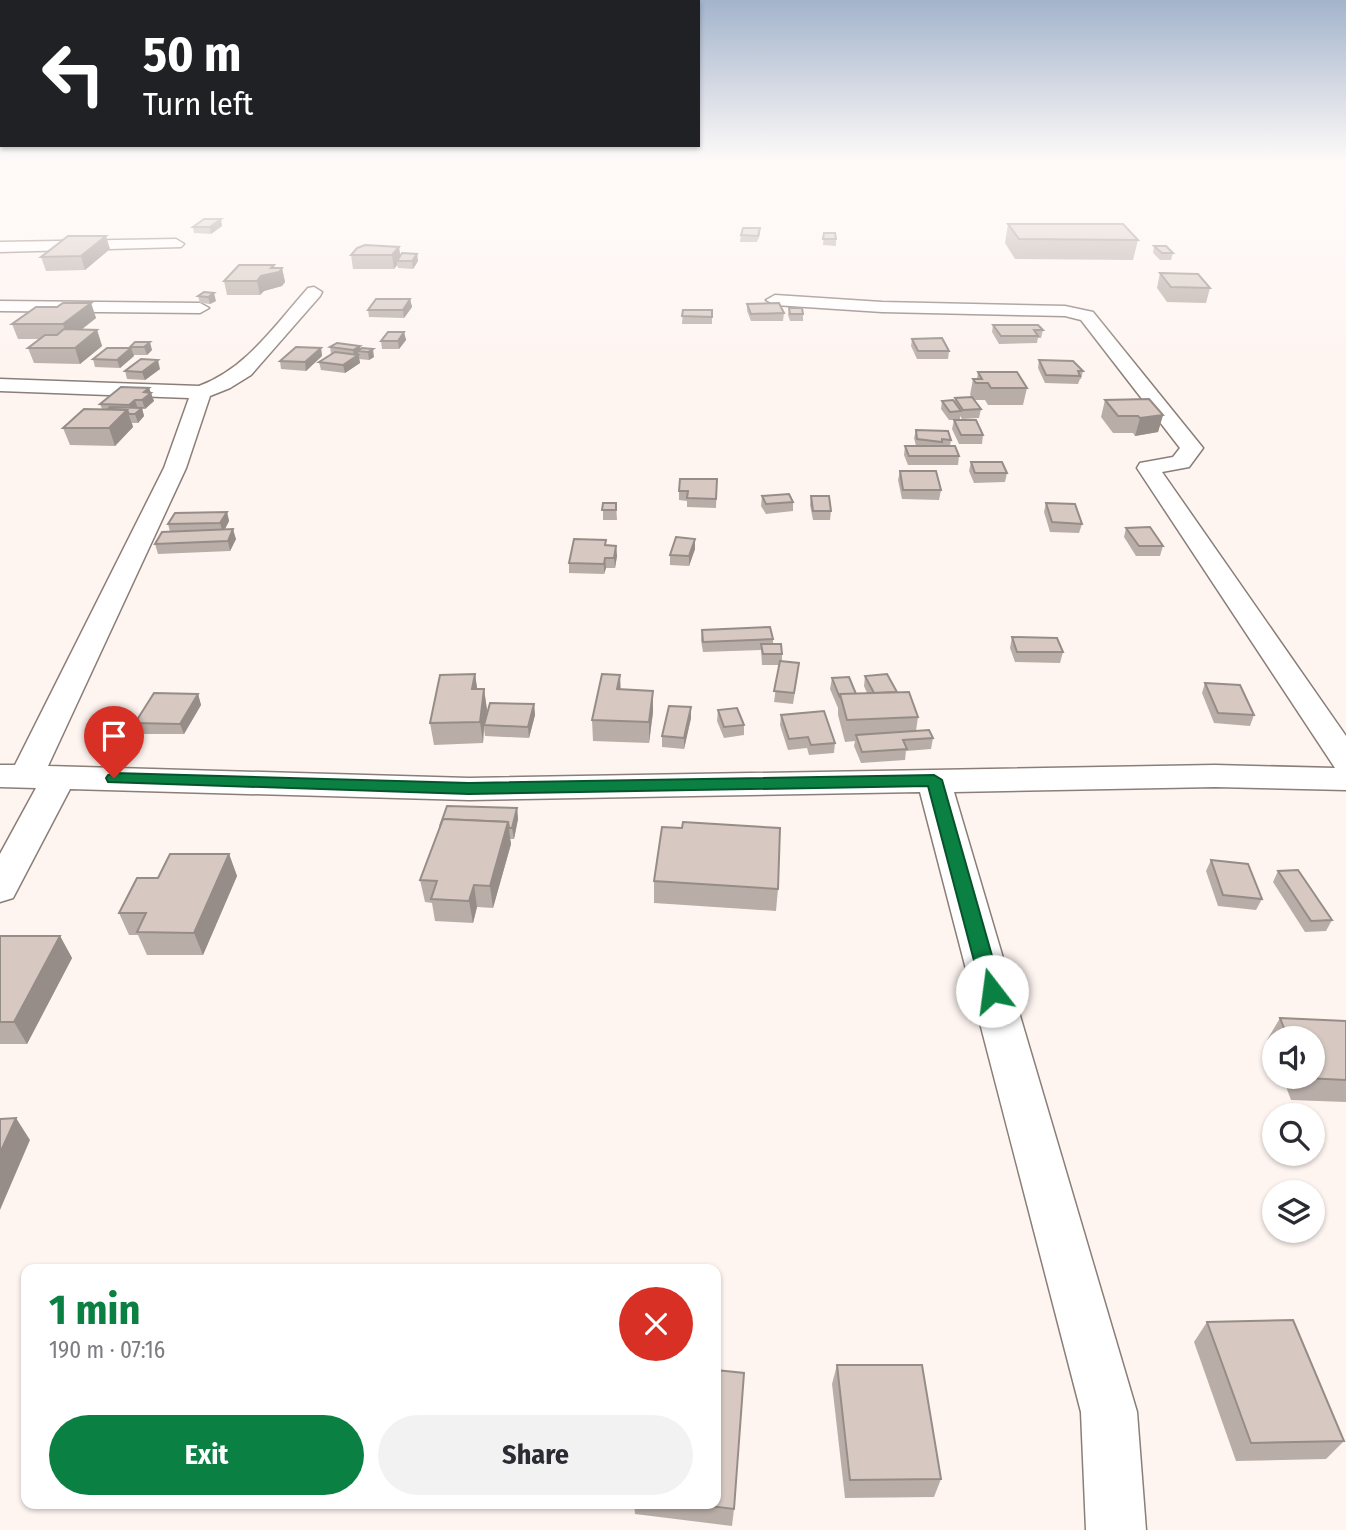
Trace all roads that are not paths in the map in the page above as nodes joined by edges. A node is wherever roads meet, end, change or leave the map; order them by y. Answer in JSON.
{"nodes":[{"id":1,"x":176,"y":244,"type":"dead end"},
{"id":2,"x":4,"y":254,"type":"edge"},
{"id":3,"x":314,"y":292,"type":"dead end"},
{"id":4,"x":775,"y":300,"type":"edge"},
{"id":5,"x":200,"y":307,"type":"edge"},
{"id":6,"x":3,"y":309,"type":"edge"},
{"id":7,"x":0,"y":385,"type":"edge"},
{"id":8,"x":201,"y":392,"type":"junction"},
{"id":9,"x":1346,"y":761,"type":"edge"},
{"id":10,"x":29,"y":776,"type":"edge"},
{"id":11,"x":1346,"y":779,"type":"edge"},
{"id":12,"x":934,"y":780,"type":"junction"},
{"id":13,"x":0,"y":888,"type":"edge"},
{"id":14,"x":1116,"y":1530,"type":"edge"}],
"edges":[{"from":1,"to":2,"type":"street"},
{"from":3,"to":8,"type":"street"},
{"from":4,"to":9,"type":"street"},
{"from":5,"to":6,"type":"street"},
{"from":7,"to":8,"type":"street"},
{"from":8,"to":10,"type":"street"},
{"from":10,"to":12,"type":"street"},
{"from":10,"to":13,"type":"street"},
{"from":11,"to":12,"type":"street"},
{"from":12,"to":14,"type":"street"}]}
